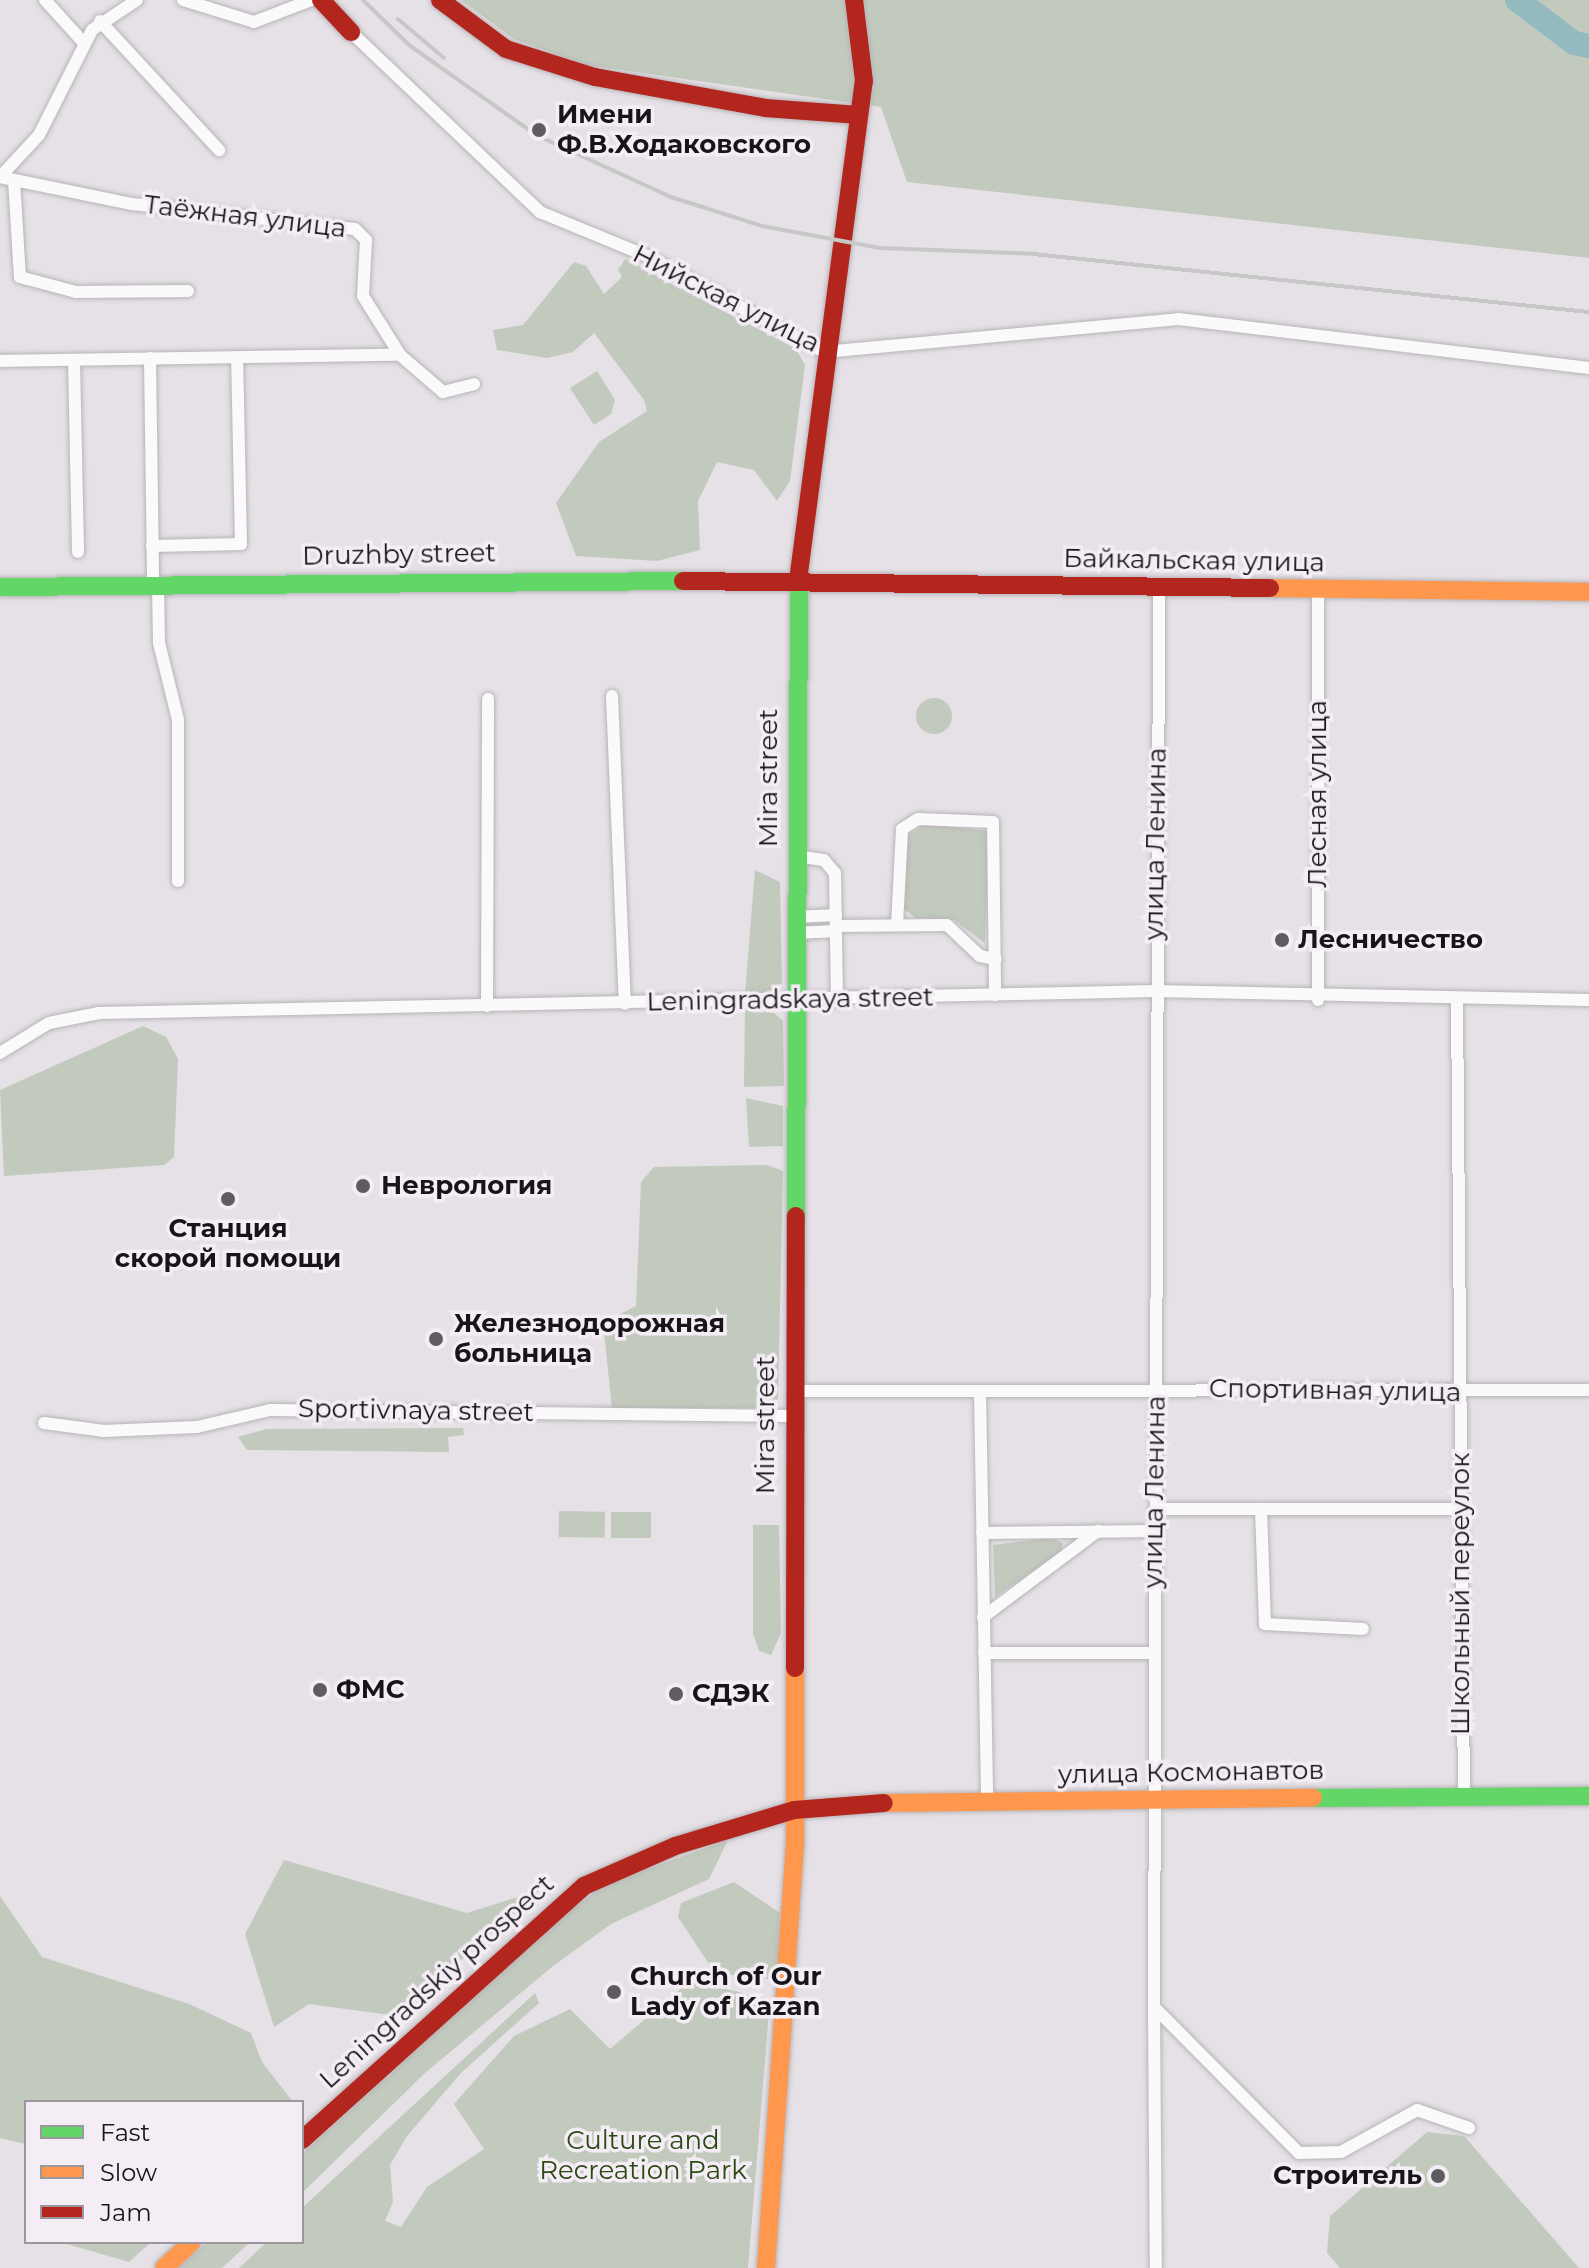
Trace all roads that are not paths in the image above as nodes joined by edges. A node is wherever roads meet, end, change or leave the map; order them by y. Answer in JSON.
{"nodes":[{"id":1,"x":45,"y":0,"type":"edge"},
{"id":2,"x":137,"y":0,"type":"edge"},
{"id":3,"x":183,"y":0,"type":"edge"},
{"id":4,"x":311,"y":0,"type":"edge"},
{"id":5,"x":321,"y":0,"type":"edge"},
{"id":6,"x":440,"y":0,"type":"edge"},
{"id":7,"x":854,"y":0,"type":"edge"},
{"id":8,"x":110,"y":6,"type":"edge"},
{"id":9,"x":100,"y":21,"type":"junction"},
{"id":10,"x":351,"y":32,"type":"joint"},
{"id":11,"x":84,"y":43,"type":"junction"},
{"id":12,"x":859,"y":115,"type":"junction"},
{"id":13,"x":219,"y":150,"type":"dead end"},
{"id":14,"x":5,"y":178,"type":"edge"},
{"id":15,"x":188,"y":291,"type":"dead end"},
{"id":16,"x":824,"y":352,"type":"junction"},
{"id":17,"x":400,"y":355,"type":"junction"},
{"id":18,"x":237,"y":357,"type":"junction"},
{"id":19,"x":150,"y":358,"type":"junction"},
{"id":20,"x":74,"y":360,"type":"junction"},
{"id":21,"x":0,"y":361,"type":"edge"},
{"id":22,"x":1589,"y":368,"type":"edge"},
{"id":23,"x":474,"y":384,"type":"dead end"},
{"id":24,"x":152,"y":546,"type":"junction"},
{"id":25,"x":78,"y":552,"type":"dead end"},
{"id":26,"x":798,"y":582,"type":"junction"},
{"id":27,"x":155,"y":585,"type":"junction"},
{"id":28,"x":1159,"y":586,"type":"junction"},
{"id":29,"x":0,"y":587,"type":"edge"},
{"id":30,"x":1318,"y":588,"type":"junction"},
{"id":31,"x":1589,"y":592,"type":"edge"},
{"id":32,"x":612,"y":696,"type":"dead end"},
{"id":33,"x":488,"y":699,"type":"dead end"},
{"id":34,"x":795,"y":856,"type":"junction"},
{"id":35,"x":178,"y":881,"type":"dead end"},
{"id":36,"x":836,"y":924,"type":"junction"},
{"id":37,"x":795,"y":925,"type":"junction"},
{"id":38,"x":897,"y":925,"type":"junction"},
{"id":39,"x":996,"y":959,"type":"junction"},
{"id":40,"x":1154,"y":991,"type":"junction"},
{"id":41,"x":995,"y":995,"type":"junction"},
{"id":42,"x":1318,"y":1000,"type":"junction"},
{"id":43,"x":1457,"y":1000,"type":"junction"},
{"id":44,"x":1589,"y":1000,"type":"edge"},
{"id":45,"x":837,"y":1001,"type":"junction"},
{"id":46,"x":795,"y":1002,"type":"junction"},
{"id":47,"x":625,"y":1004,"type":"junction"},
{"id":48,"x":487,"y":1006,"type":"junction"},
{"id":49,"x":0,"y":1053,"type":"edge"},
{"id":50,"x":1157,"y":1390,"type":"junction"},
{"id":51,"x":1589,"y":1390,"type":"edge"},
{"id":52,"x":793,"y":1391,"type":"junction"},
{"id":53,"x":980,"y":1391,"type":"junction"},
{"id":54,"x":1460,"y":1393,"type":"junction"},
{"id":55,"x":792,"y":1416,"type":"junction"},
{"id":56,"x":44,"y":1423,"type":"dead end"},
{"id":57,"x":1155,"y":1509,"type":"junction"},
{"id":58,"x":1261,"y":1509,"type":"junction"},
{"id":59,"x":1460,"y":1509,"type":"junction"},
{"id":60,"x":1098,"y":1531,"type":"junction"},
{"id":61,"x":1155,"y":1531,"type":"junction"},
{"id":62,"x":982,"y":1533,"type":"junction"},
{"id":63,"x":983,"y":1617,"type":"junction"},
{"id":64,"x":1363,"y":1629,"type":"dead end"},
{"id":65,"x":984,"y":1653,"type":"junction"},
{"id":66,"x":1152,"y":1653,"type":"junction"},
{"id":67,"x":1464,"y":1796,"type":"junction"},
{"id":68,"x":1589,"y":1796,"type":"edge"},
{"id":69,"x":1153,"y":1799,"type":"junction"},
{"id":70,"x":987,"y":1803,"type":"junction"},
{"id":71,"x":794,"y":1810,"type":"junction"},
{"id":72,"x":1154,"y":2007,"type":"junction"},
{"id":73,"x":1469,"y":2128,"type":"dead end"},
{"id":74,"x":304,"y":2138,"type":"edge"},
{"id":75,"x":190,"y":2244,"type":"edge"},
{"id":76,"x":164,"y":2268,"type":"edge"},
{"id":77,"x":766,"y":2268,"type":"edge"},
{"id":78,"x":1156,"y":2268,"type":"edge"}],
"edges":[{"from":1,"to":11,"type":"street"},
{"from":2,"to":8,"type":"street"},
{"from":3,"to":4,"type":"street"},
{"from":5,"to":10,"type":"street"},
{"from":6,"to":12,"type":"street"},
{"from":7,"to":12,"type":"street","name":"Mira street"},
{"from":8,"to":9,"type":"street"},
{"from":9,"to":11,"type":"street"},
{"from":9,"to":13,"type":"street"},
{"from":10,"to":16,"type":"street","name":"Нийская улица"},
{"from":11,"to":14,"type":"street"},
{"from":12,"to":16,"type":"street","name":"Mira street"},
{"from":14,"to":15,"type":"street"},
{"from":14,"to":17,"type":"street","name":"Таёжная улица"},
{"from":16,"to":22,"type":"street","name":"Нийская улица"},
{"from":16,"to":26,"type":"street","name":"Mira street"},
{"from":17,"to":18,"type":"street"},
{"from":17,"to":23,"type":"street","name":"Таёжная улица"},
{"from":18,"to":19,"type":"street"},
{"from":18,"to":24,"type":"street"},
{"from":19,"to":20,"type":"street"},
{"from":19,"to":24,"type":"street"},
{"from":20,"to":21,"type":"street"},
{"from":20,"to":25,"type":"street"},
{"from":24,"to":27,"type":"street"},
{"from":26,"to":27,"type":"street","name":"Druzhby street"},
{"from":26,"to":28,"type":"street","name":"Байкальская улица"},
{"from":26,"to":34,"type":"street","name":"Mira street"},
{"from":27,"to":29,"type":"street","name":"Druzhby street"},
{"from":27,"to":35,"type":"street"},
{"from":28,"to":30,"type":"street","name":"Байкальская улица"},
{"from":28,"to":40,"type":"street","name":"улица Ленина"},
{"from":30,"to":31,"type":"street","name":"Байкальская улица"},
{"from":30,"to":42,"type":"street","name":"Лесная улица"},
{"from":32,"to":47,"type":"street"},
{"from":33,"to":48,"type":"street"},
{"from":34,"to":36,"type":"street"},
{"from":34,"to":37,"type":"street","name":"Mira street"},
{"from":36,"to":37,"type":"street"},
{"from":36,"to":38,"type":"street"},
{"from":36,"to":45,"type":"street"},
{"from":37,"to":46,"type":"street","name":"Mira street"},
{"from":38,"to":39,"type":"street"},
{"from":38,"to":39,"type":"street"},
{"from":39,"to":41,"type":"street"},
{"from":40,"to":41,"type":"street","name":"Leningradskaya street"},
{"from":40,"to":42,"type":"street","name":"Leningradskaya street"},
{"from":40,"to":50,"type":"street","name":"улица Ленина"},
{"from":41,"to":45,"type":"street","name":"Leningradskaya street"},
{"from":42,"to":43,"type":"street","name":"Leningradskaya street"},
{"from":43,"to":44,"type":"street","name":"Leningradskaya street"},
{"from":43,"to":54,"type":"street","name":"Школьный переулок"},
{"from":45,"to":46,"type":"street","name":"Leningradskaya street"},
{"from":46,"to":47,"type":"street","name":"Leningradskaya street"},
{"from":46,"to":52,"type":"street","name":"Mira street"},
{"from":47,"to":48,"type":"street","name":"Leningradskaya street"},
{"from":48,"to":49,"type":"street","name":"Leningradskaya street"},
{"from":50,"to":53,"type":"street","name":"Спортивная улица"},
{"from":50,"to":54,"type":"street","name":"Спортивная улица"},
{"from":50,"to":57,"type":"street","name":"улица Ленина"},
{"from":51,"to":54,"type":"street","name":"Спортивная улица"},
{"from":52,"to":53,"type":"street","name":"Спортивная улица"},
{"from":52,"to":55,"type":"street","name":"Mira street"},
{"from":53,"to":62,"type":"street"},
{"from":54,"to":59,"type":"street","name":"Школьный переулок"},
{"from":55,"to":56,"type":"street","name":"Sportivnaya street"},
{"from":55,"to":71,"type":"street","name":"Mira street"},
{"from":57,"to":58,"type":"street"},
{"from":57,"to":61,"type":"street","name":"улица Ленина"},
{"from":58,"to":59,"type":"street"},
{"from":58,"to":64,"type":"street"},
{"from":59,"to":67,"type":"street","name":"Школьный переулок"},
{"from":60,"to":61,"type":"street"},
{"from":60,"to":62,"type":"street"},
{"from":60,"to":63,"type":"street"},
{"from":61,"to":66,"type":"street","name":"улица Ленина"},
{"from":62,"to":63,"type":"street"},
{"from":63,"to":65,"type":"street"},
{"from":65,"to":66,"type":"street"},
{"from":65,"to":70,"type":"street"},
{"from":66,"to":69,"type":"street","name":"улица Ленина"},
{"from":67,"to":68,"type":"street","name":"улица Космонавтов"},
{"from":67,"to":69,"type":"street","name":"улица Космонавтов"},
{"from":69,"to":70,"type":"street","name":"улица Космонавтов"},
{"from":69,"to":72,"type":"street","name":"улица Ленина"},
{"from":70,"to":71,"type":"street","name":"улица Космонавтов"},
{"from":71,"to":74,"type":"street","name":"Leningradskiy prospect"},
{"from":71,"to":77,"type":"street","name":"Mira street"},
{"from":72,"to":73,"type":"street"},
{"from":72,"to":78,"type":"street","name":"улица Ленина"},
{"from":75,"to":76,"type":"street"}]}
